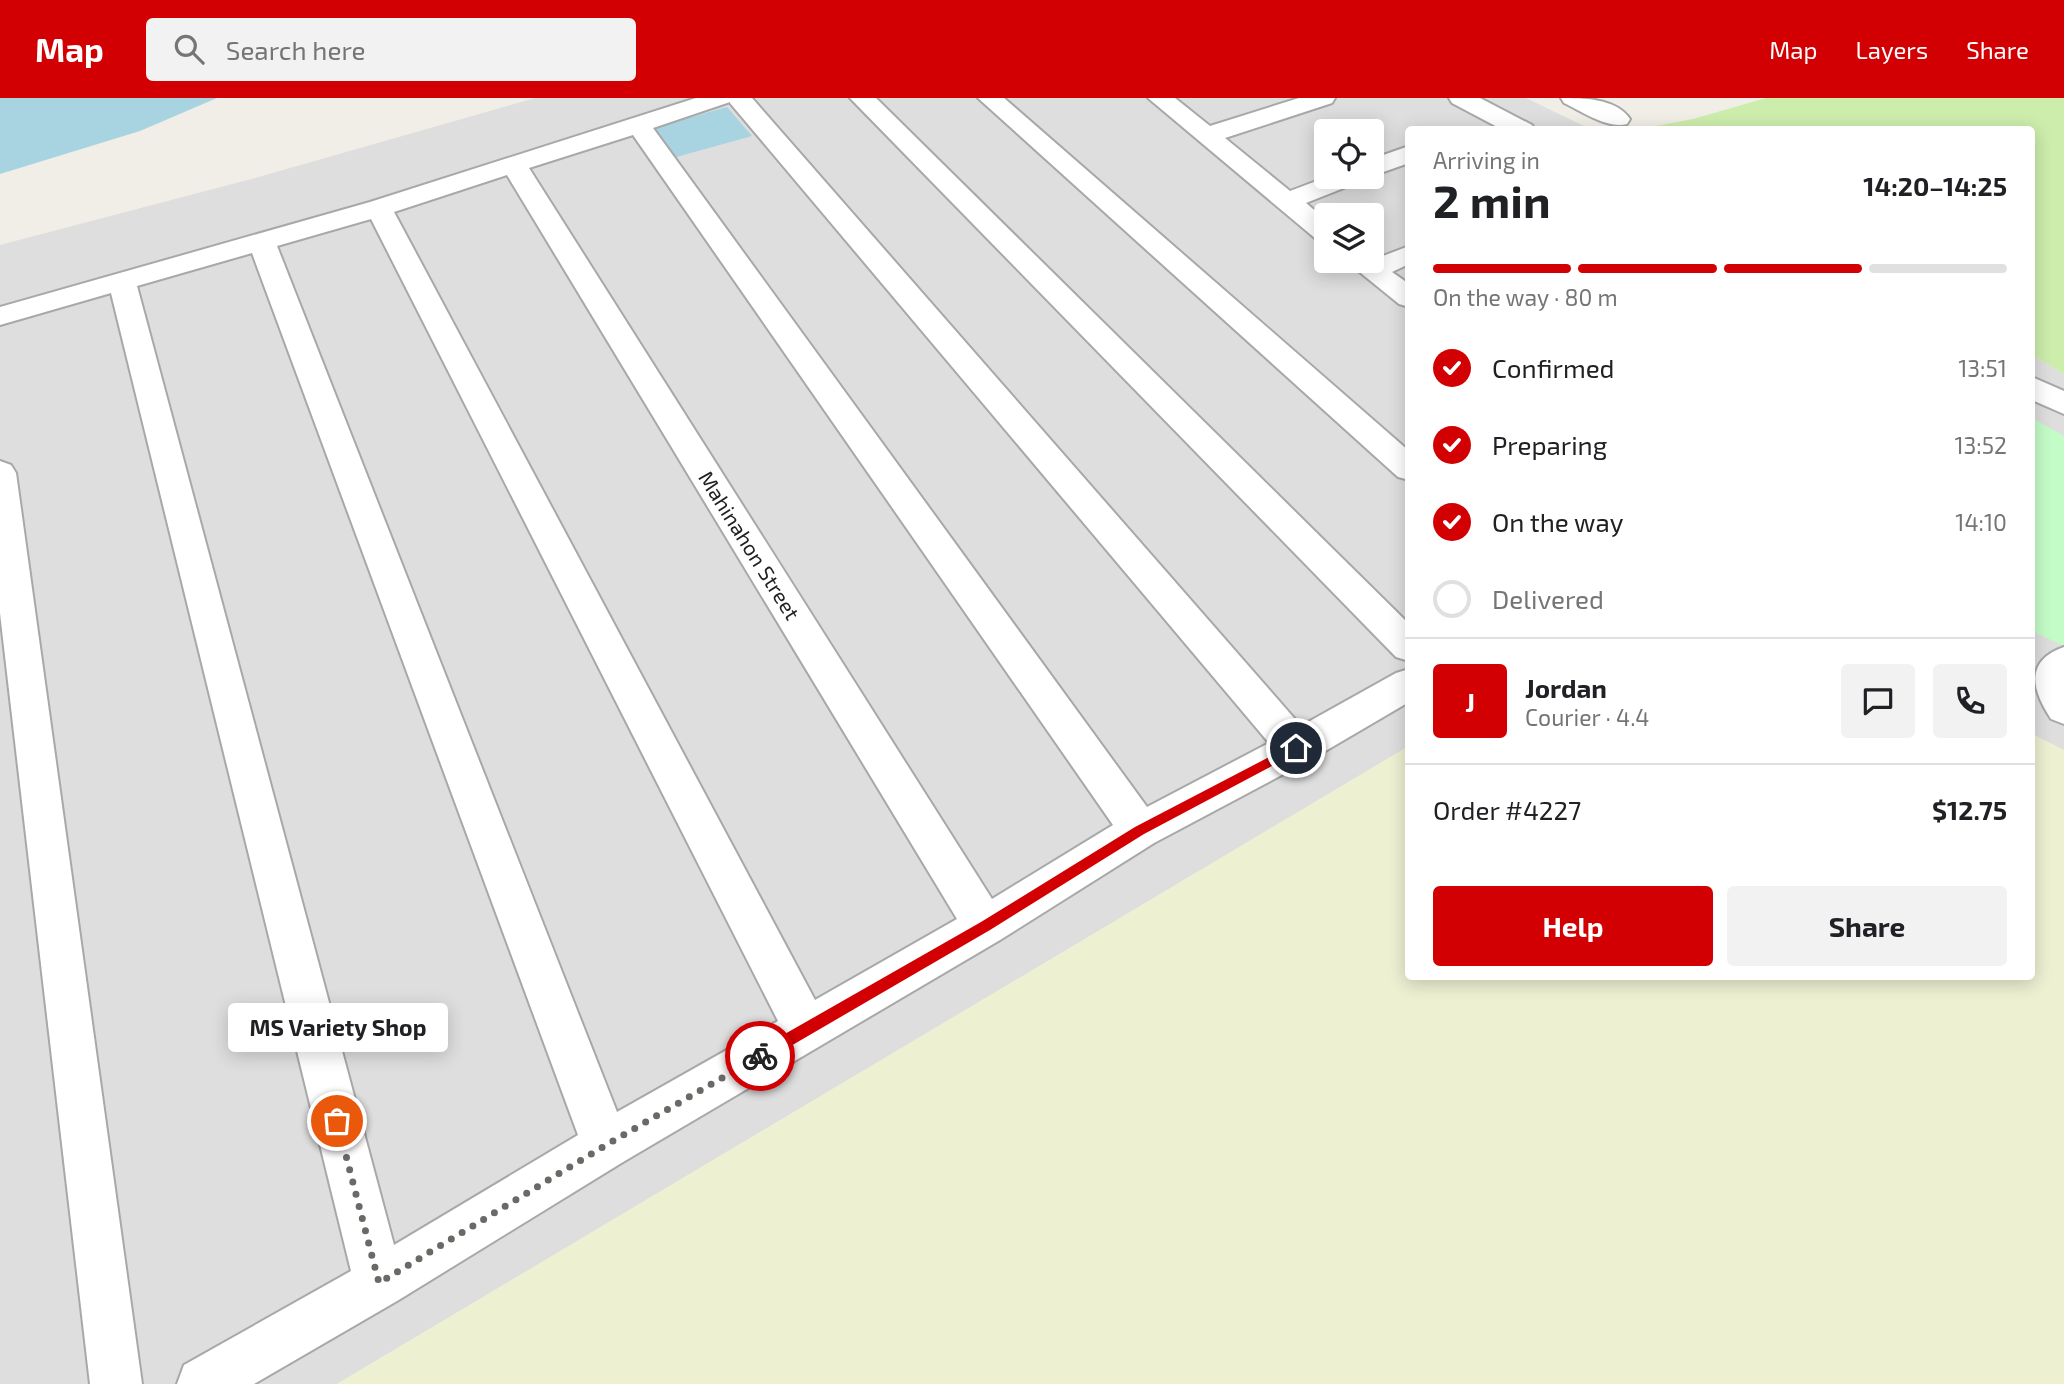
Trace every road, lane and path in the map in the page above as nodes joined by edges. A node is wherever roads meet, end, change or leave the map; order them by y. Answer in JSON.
{"nodes":[{"id":1,"x":721,"y":98,"type":"edge"},
{"id":2,"x":739,"y":98,"type":"edge"},
{"id":3,"x":862,"y":98,"type":"edge"},
{"id":4,"x":990,"y":98,"type":"edge"},
{"id":5,"x":1160,"y":98,"type":"edge"},
{"id":6,"x":1323,"y":98,"type":"edge"},
{"id":7,"x":1461,"y":98,"type":"edge"},
{"id":8,"x":1573,"y":98,"type":"edge"},
{"id":9,"x":1618,"y":119,"type":"dead end"},
{"id":10,"x":639,"y":126,"type":"junction"},
{"id":11,"x":1515,"y":126,"type":"edge"},
{"id":12,"x":1206,"y":136,"type":"junction"},
{"id":13,"x":1405,"y":156,"type":"edge"},
{"id":14,"x":1384,"y":163,"type":"edge"},
{"id":15,"x":514,"y":165,"type":"junction"},
{"id":16,"x":1318,"y":189,"type":"edge"},
{"id":17,"x":1287,"y":201,"type":"junction"},
{"id":18,"x":379,"y":208,"type":"junction"},
{"id":19,"x":1314,"y":223,"type":"edge"},
{"id":20,"x":262,"y":242,"type":"junction"},
{"id":21,"x":1405,"y":255,"type":"edge"},
{"id":22,"x":1384,"y":260,"type":"edge"},
{"id":23,"x":1376,"y":273,"type":"edge"},
{"id":24,"x":121,"y":281,"type":"junction"},
{"id":25,"x":1405,"y":295,"type":"edge"},
{"id":26,"x":0,"y":316,"type":"edge"},
{"id":27,"x":2035,"y":389,"type":"edge"},
{"id":28,"x":2064,"y":404,"type":"edge"},
{"id":29,"x":1405,"y":465,"type":"edge"},
{"id":30,"x":0,"y":473,"type":"edge"},
{"id":31,"x":1405,"y":643,"type":"edge"},
{"id":32,"x":1405,"y":686,"type":"edge"},
{"id":33,"x":1296,"y":748,"type":"junction"},
{"id":34,"x":1140,"y":830,"type":"junction"},
{"id":35,"x":985,"y":926,"type":"junction"},
{"id":36,"x":806,"y":1029,"type":"junction"},
{"id":37,"x":606,"y":1145,"type":"junction"},
{"id":38,"x":379,"y":1283,"type":"junction"},
{"id":39,"x":116,"y":1384,"type":"edge"},
{"id":40,"x":203,"y":1384,"type":"edge"}],
"edges":[{"from":1,"to":10,"type":"street"},
{"from":2,"to":33,"type":"street"},
{"from":3,"to":31,"type":"street"},
{"from":4,"to":29,"type":"street"},
{"from":5,"to":12,"type":"street"},
{"from":6,"to":12,"type":"street"},
{"from":7,"to":11,"type":"street"},
{"from":8,"to":9,"type":"street"},
{"from":10,"to":15,"type":"street"},
{"from":10,"to":34,"type":"street"},
{"from":12,"to":17,"type":"street"},
{"from":13,"to":14,"type":"street"},
{"from":15,"to":18,"type":"street"},
{"from":15,"to":35,"type":"street","name":"Mahinahon Street"},
{"from":16,"to":17,"type":"street"},
{"from":17,"to":19,"type":"street"},
{"from":18,"to":20,"type":"street"},
{"from":18,"to":36,"type":"street"},
{"from":20,"to":24,"type":"street"},
{"from":20,"to":37,"type":"street"},
{"from":21,"to":22,"type":"street"},
{"from":23,"to":25,"type":"street"},
{"from":24,"to":26,"type":"street"},
{"from":24,"to":38,"type":"street"},
{"from":27,"to":28,"type":"street"},
{"from":30,"to":39,"type":"street"},
{"from":32,"to":33,"type":"street"},
{"from":33,"to":34,"type":"street"},
{"from":34,"to":35,"type":"street"},
{"from":35,"to":36,"type":"street"},
{"from":36,"to":37,"type":"street"},
{"from":37,"to":38,"type":"street"},
{"from":38,"to":40,"type":"street"}]}
